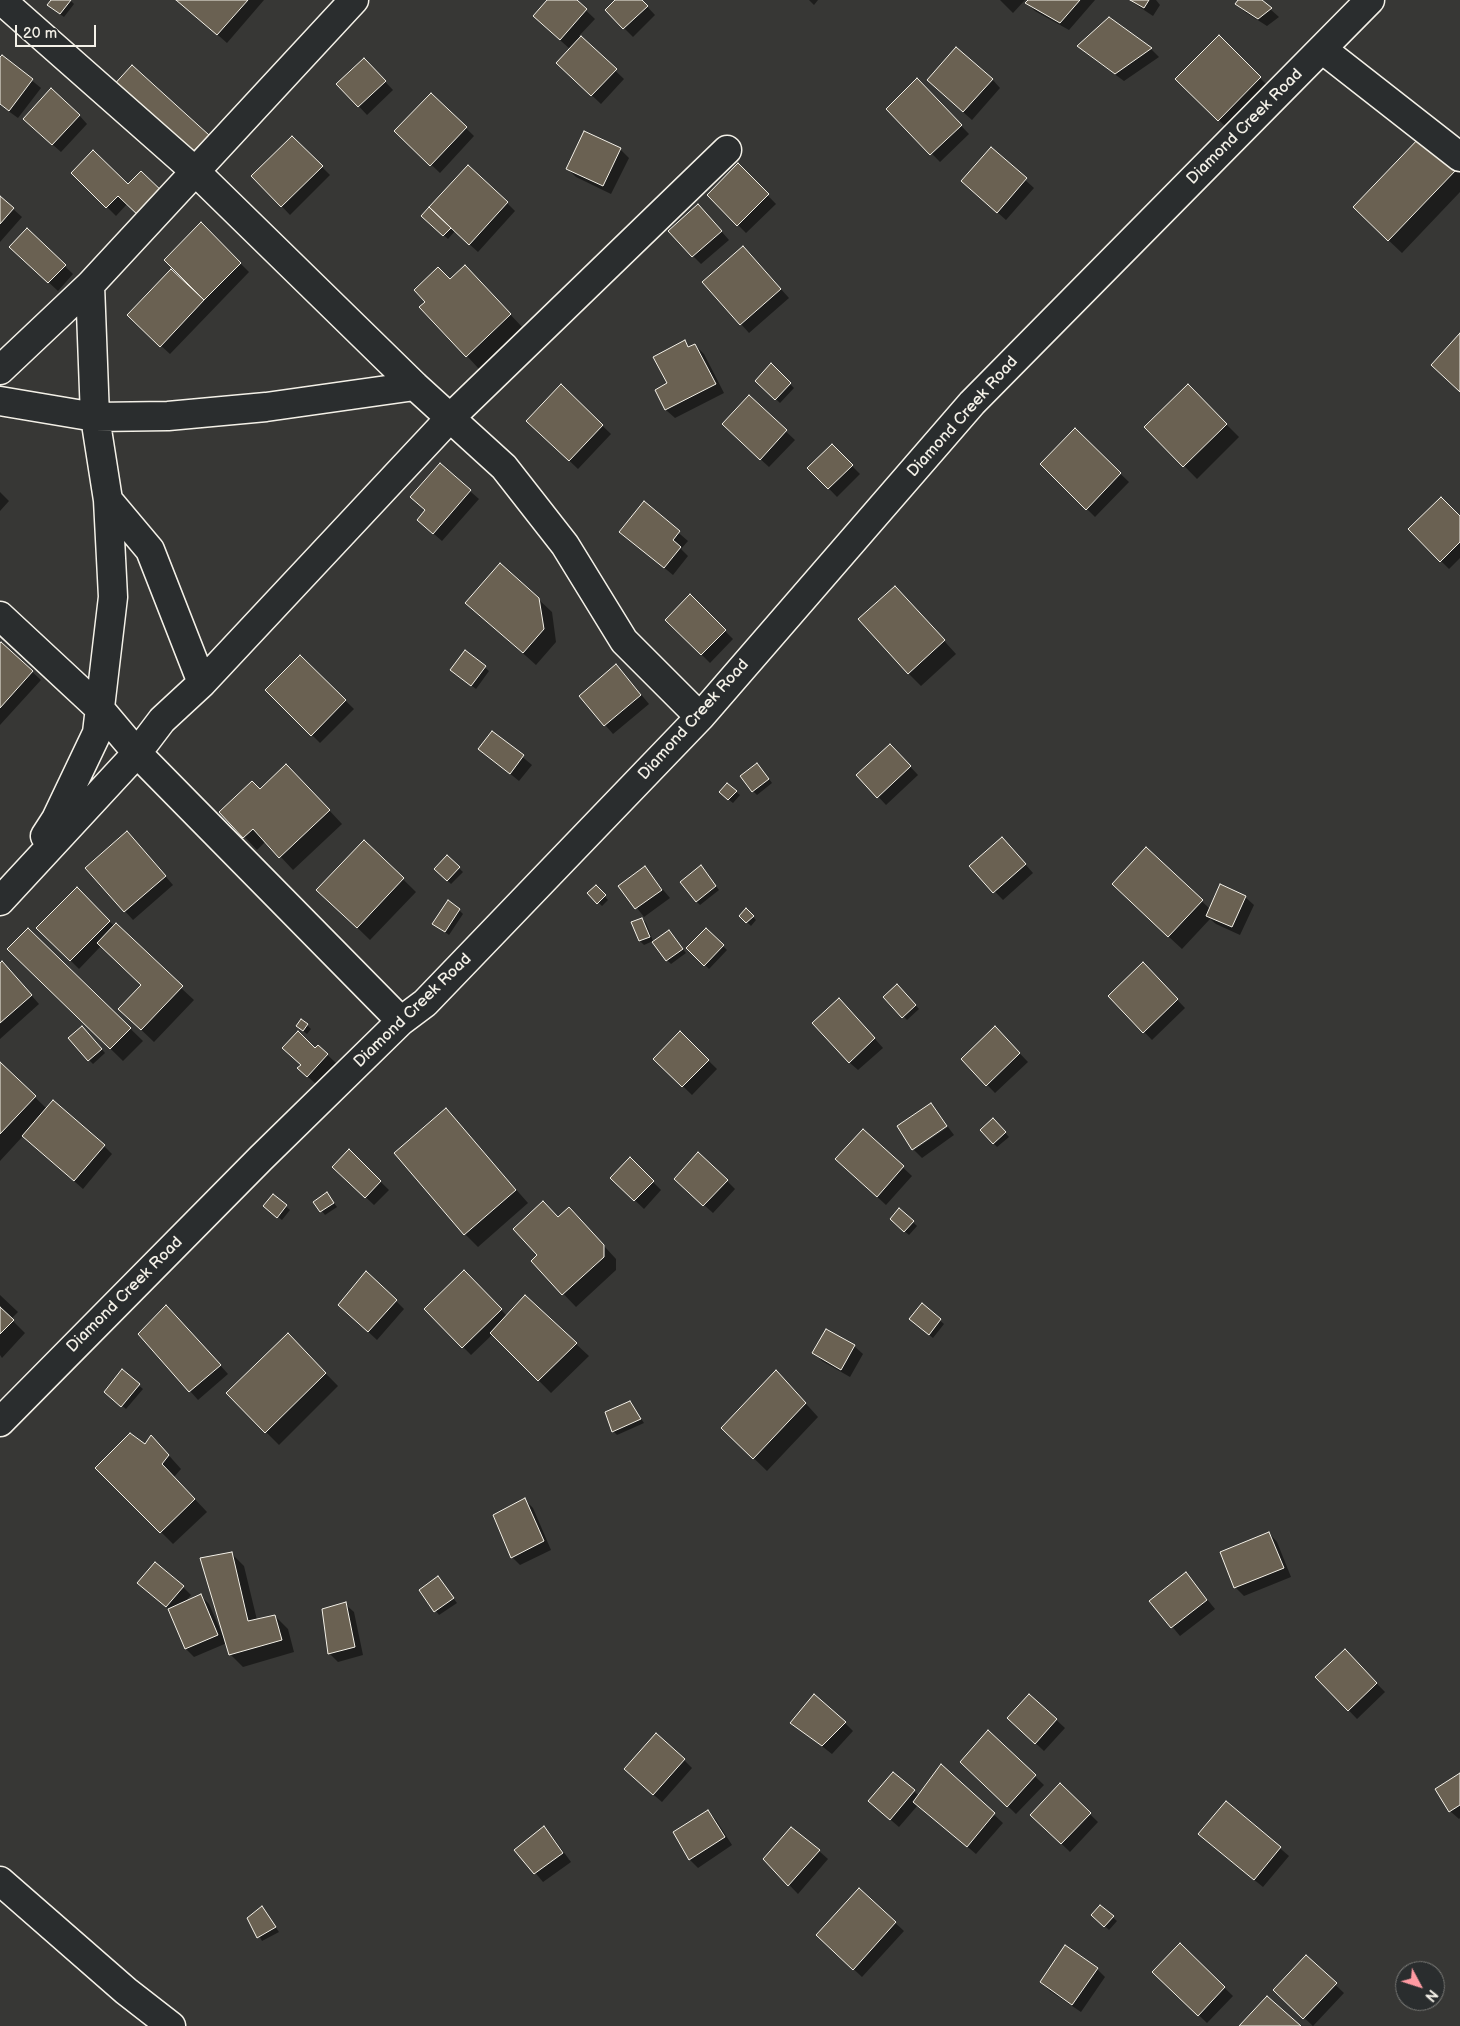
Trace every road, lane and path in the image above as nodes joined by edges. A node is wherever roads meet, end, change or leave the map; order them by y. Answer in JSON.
{"nodes":[{"id":1,"x":0,"y":0,"type":"edge"},
{"id":2,"x":354,"y":0,"type":"edge"},
{"id":3,"x":1370,"y":0,"type":"edge"},
{"id":4,"x":1322,"y":49,"type":"junction"},
{"id":5,"x":727,"y":150,"type":"dead end"},
{"id":6,"x":1460,"y":158,"type":"edge"},
{"id":7,"x":196,"y":172,"type":"junction"},
{"id":8,"x":90,"y":285,"type":"junction"},
{"id":9,"x":0,"y":370,"type":"edge"},
{"id":10,"x":415,"y":386,"type":"junction"},
{"id":11,"x":0,"y":401,"type":"edge"},
{"id":12,"x":95,"y":417,"type":"junction"},
{"id":13,"x":450,"y":418,"type":"junction"},
{"id":14,"x":108,"y":500,"type":"junction"},
{"id":15,"x":0,"y":616,"type":"edge"},
{"id":16,"x":202,"y":683,"type":"junction"},
{"id":17,"x":100,"y":708,"type":"junction"},
{"id":18,"x":700,"y":716,"type":"junction"},
{"id":19,"x":137,"y":753,"type":"junction"},
{"id":20,"x":0,"y":901,"type":"edge"},
{"id":21,"x":401,"y":1021,"type":"junction"},
{"id":22,"x":0,"y":1422,"type":"edge"},
{"id":23,"x":0,"y":1881,"type":"edge"},
{"id":24,"x":171,"y":2026,"type":"edge"}],
"edges":[{"from":1,"to":7,"type":"street"},
{"from":2,"to":7,"type":"street"},
{"from":3,"to":4,"type":"street","name":"Diamond Creek Road"},
{"from":4,"to":6,"type":"street"},
{"from":4,"to":18,"type":"street","name":"Diamond Creek Road"},
{"from":5,"to":13,"type":"street"},
{"from":7,"to":8,"type":"street"},
{"from":7,"to":10,"type":"street"},
{"from":8,"to":9,"type":"street"},
{"from":8,"to":12,"type":"street"},
{"from":10,"to":12,"type":"street"},
{"from":10,"to":13,"type":"street"},
{"from":11,"to":12,"type":"street"},
{"from":12,"to":14,"type":"street"},
{"from":13,"to":16,"type":"street"},
{"from":13,"to":18,"type":"street"},
{"from":14,"to":16,"type":"street"},
{"from":14,"to":17,"type":"street"},
{"from":15,"to":17,"type":"street"},
{"from":16,"to":19,"type":"street"},
{"from":17,"to":19,"type":"street"},
{"from":17,"to":20,"type":"street"},
{"from":18,"to":21,"type":"street","name":"Diamond Creek Road"},
{"from":19,"to":20,"type":"street"},
{"from":19,"to":21,"type":"street"},
{"from":21,"to":22,"type":"street","name":"Diamond Creek Road"},
{"from":23,"to":24,"type":"street"}]}
